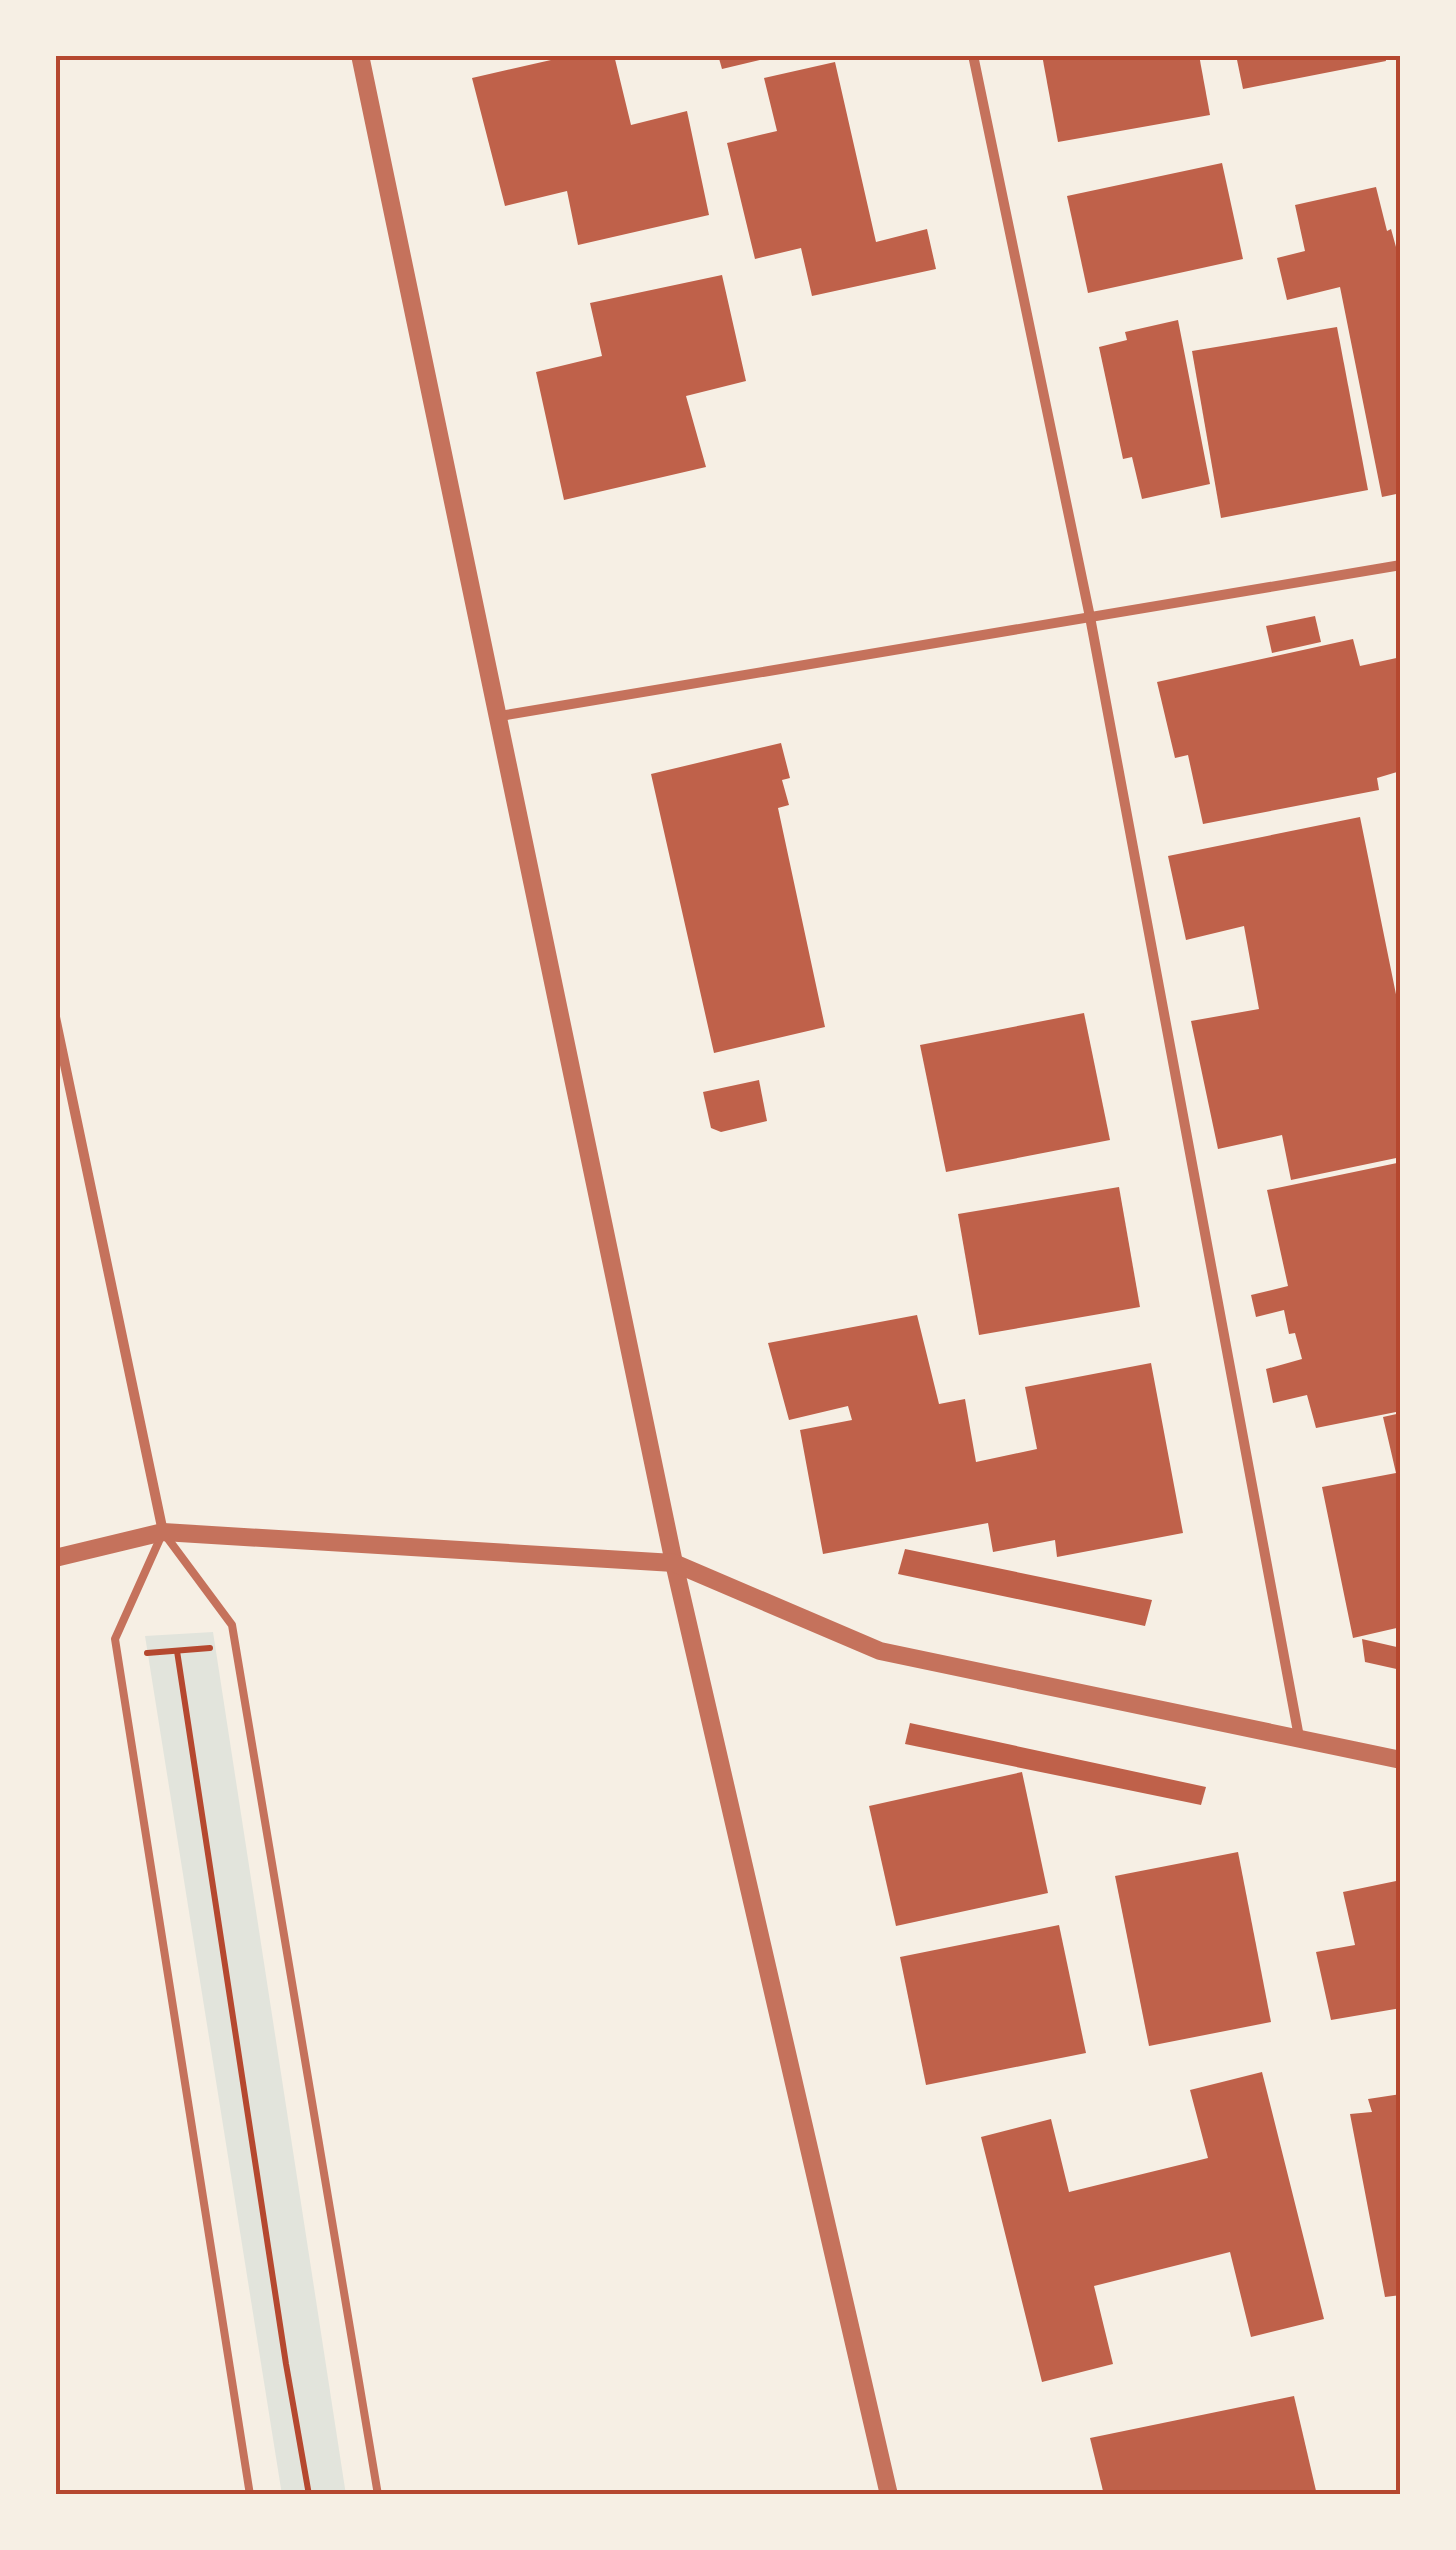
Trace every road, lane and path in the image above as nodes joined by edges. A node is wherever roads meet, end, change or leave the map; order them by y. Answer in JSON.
{"nodes":[{"id":1,"x":360,"y":55,"type":"edge"},
{"id":2,"x":972,"y":55,"type":"edge"},
{"id":3,"x":1401,"y":565,"type":"edge"},
{"id":4,"x":1090,"y":618,"type":"junction"},
{"id":5,"x":500,"y":716,"type":"junction"},
{"id":6,"x":55,"y":1017,"type":"edge"},
{"id":7,"x":163,"y":1532,"type":"junction"},
{"id":8,"x":55,"y":1558,"type":"edge"},
{"id":9,"x":674,"y":1562,"type":"junction"},
{"id":10,"x":216,"y":1647,"type":"dead end"},
{"id":11,"x":177,"y":1651,"type":"junction"},
{"id":12,"x":147,"y":1653,"type":"dead end"},
{"id":13,"x":1299,"y":1737,"type":"junction"},
{"id":14,"x":1401,"y":1760,"type":"edge"},
{"id":15,"x":250,"y":2495,"type":"edge"},
{"id":16,"x":310,"y":2495,"type":"edge"},
{"id":17,"x":378,"y":2495,"type":"edge"},
{"id":18,"x":889,"y":2495,"type":"edge"}],
"edges":[{"from":1,"to":5,"type":"street"},
{"from":2,"to":4,"type":"street"},
{"from":3,"to":4,"type":"street"},
{"from":4,"to":5,"type":"street"},
{"from":4,"to":13,"type":"street"},
{"from":5,"to":9,"type":"street"},
{"from":6,"to":7,"type":"street"},
{"from":7,"to":8,"type":"street"},
{"from":7,"to":9,"type":"street"},
{"from":7,"to":15,"type":"lane"},
{"from":7,"to":17,"type":"lane"},
{"from":9,"to":13,"type":"street"},
{"from":9,"to":18,"type":"street"},
{"from":10,"to":11,"type":"path"},
{"from":11,"to":12,"type":"path"},
{"from":11,"to":16,"type":"path"},
{"from":13,"to":14,"type":"street"}]}
